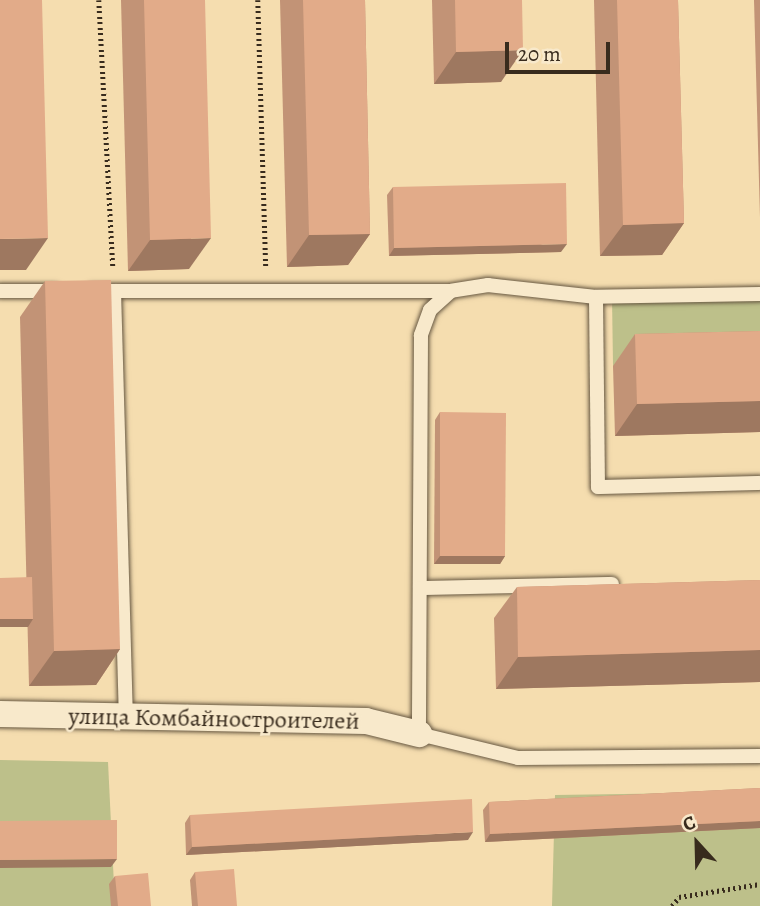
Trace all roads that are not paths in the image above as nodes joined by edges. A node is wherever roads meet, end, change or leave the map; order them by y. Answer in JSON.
{"nodes":[{"id":1,"x":0,"y":291,"type":"edge"},
{"id":2,"x":114,"y":291,"type":"junction"},
{"id":3,"x":451,"y":291,"type":"junction"},
{"id":4,"x":760,"y":294,"type":"edge"},
{"id":5,"x":596,"y":297,"type":"junction"},
{"id":6,"x":760,"y":483,"type":"edge"},
{"id":7,"x":624,"y":584,"type":"edge"},
{"id":8,"x":420,"y":588,"type":"junction"},
{"id":9,"x":0,"y":714,"type":"edge"},
{"id":10,"x":126,"y":716,"type":"junction"},
{"id":11,"x":419,"y":734,"type":"junction"},
{"id":12,"x":760,"y":756,"type":"edge"}],
"edges":[{"from":1,"to":2,"type":"lane"},
{"from":2,"to":3,"type":"lane"},
{"from":2,"to":10,"type":"lane"},
{"from":3,"to":5,"type":"lane"},
{"from":3,"to":8,"type":"lane"},
{"from":4,"to":5,"type":"lane"},
{"from":5,"to":6,"type":"lane"},
{"from":7,"to":8,"type":"lane"},
{"from":8,"to":11,"type":"lane"},
{"from":9,"to":10,"type":"street","name":"улица Комбайностроителей"},
{"from":10,"to":11,"type":"street","name":"улица Комбайностроителей"},
{"from":11,"to":12,"type":"lane","name":"улица Комбайностроителей"}]}
